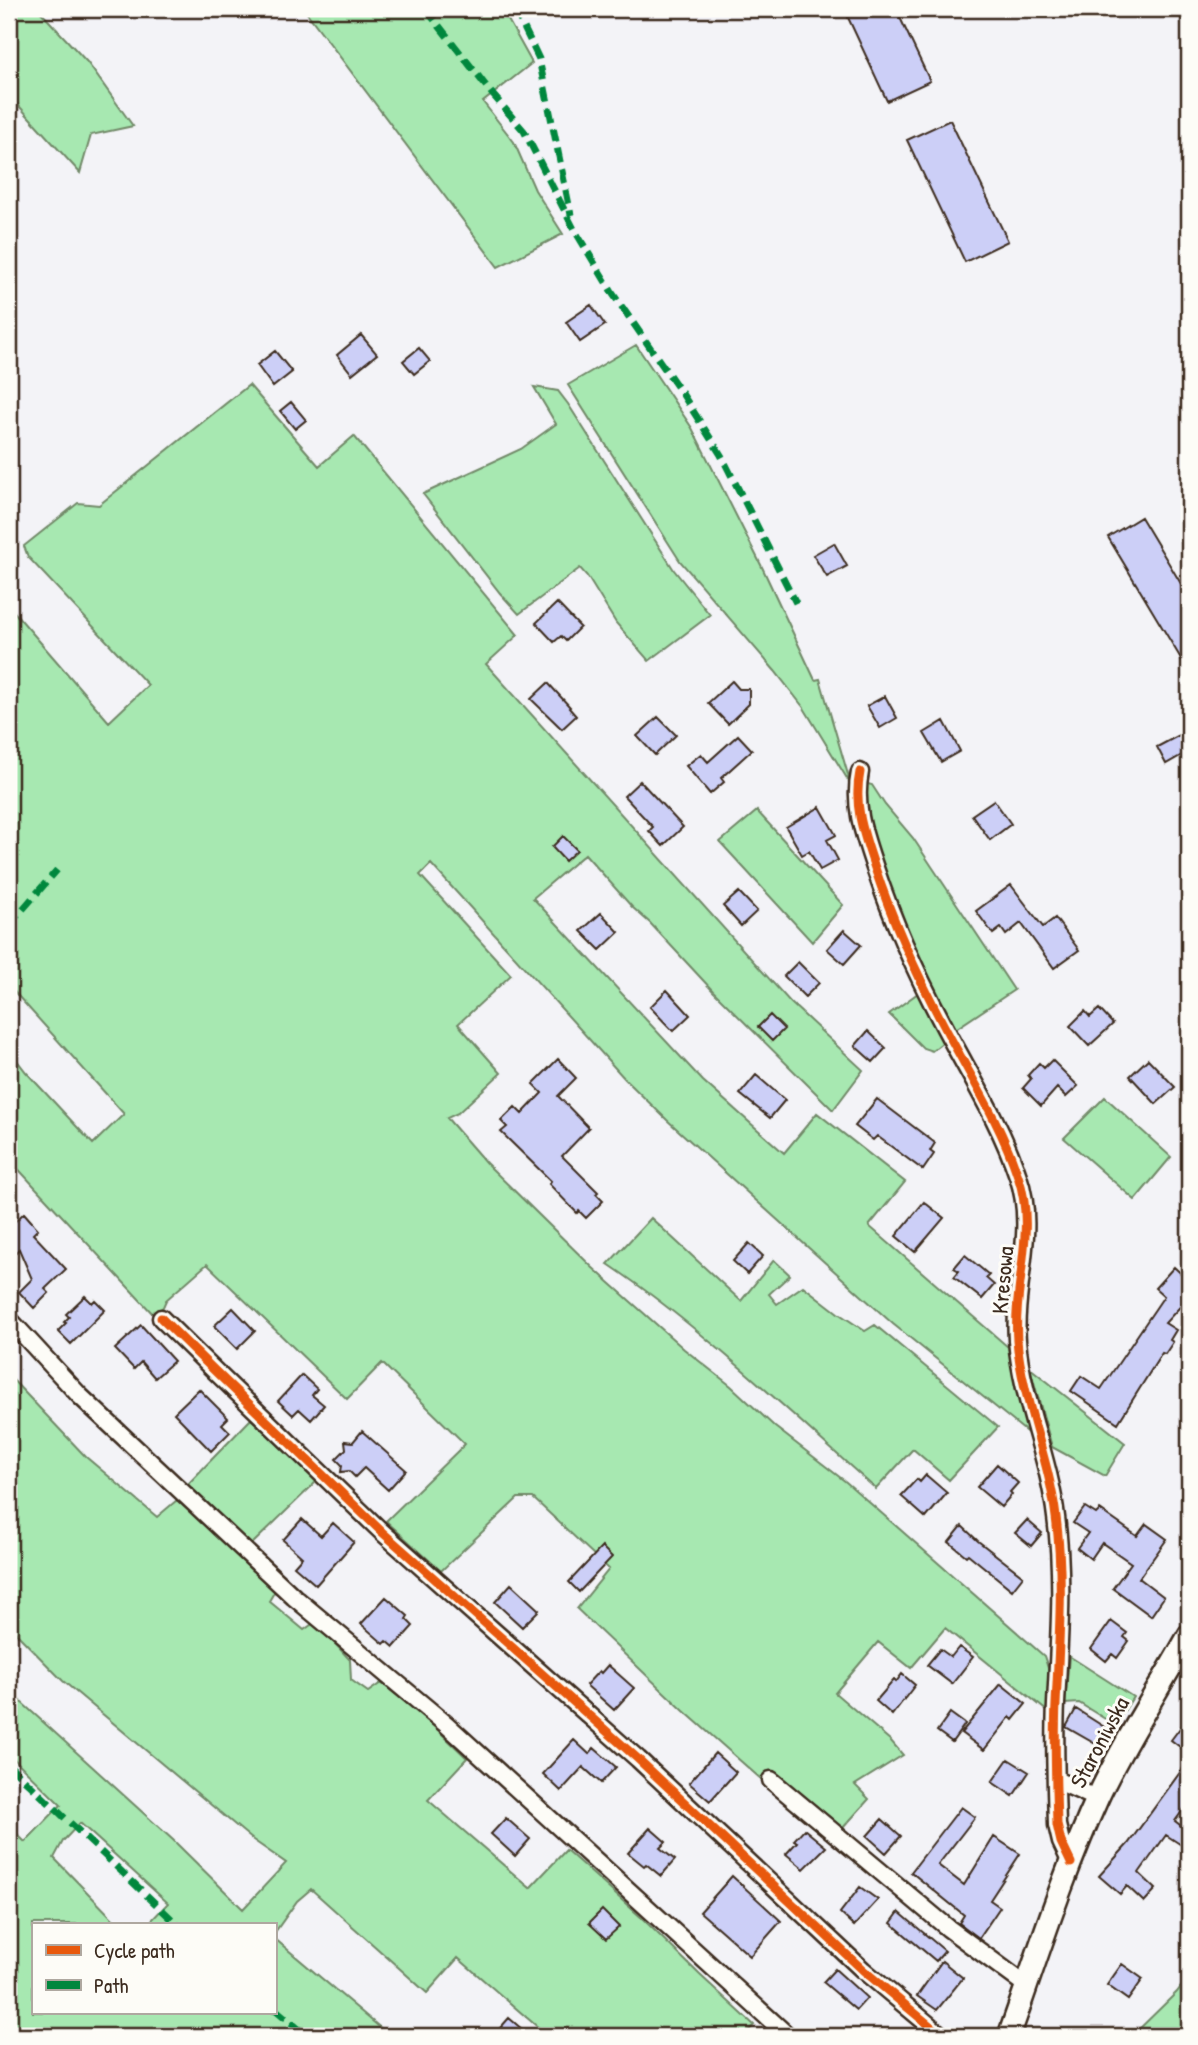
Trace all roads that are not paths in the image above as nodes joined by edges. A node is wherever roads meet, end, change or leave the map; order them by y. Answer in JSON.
{"nodes":[{"id":1,"x":860,"y":772,"type":"dead end"},
{"id":2,"x":161,"y":1318,"type":"dead end"},
{"id":3,"x":9,"y":1319,"type":"edge"},
{"id":4,"x":1189,"y":1635,"type":"edge"},
{"id":5,"x":771,"y":1780,"type":"dead end"},
{"id":6,"x":1056,"y":1780,"type":"junction"},
{"id":7,"x":1098,"y":1799,"type":"junction"},
{"id":8,"x":1072,"y":1863,"type":"junction"},
{"id":9,"x":1027,"y":1986,"type":"junction"},
{"id":10,"x":788,"y":2036,"type":"edge"},
{"id":11,"x":942,"y":2036,"type":"edge"},
{"id":12,"x":1009,"y":2036,"type":"edge"}],
"edges":[{"from":1,"to":6,"type":"street","name":"Kresowa"},
{"from":2,"to":11,"type":"street"},
{"from":3,"to":10,"type":"street"},
{"from":4,"to":7,"type":"street","name":"Staroniwska"},
{"from":5,"to":9,"type":"street"},
{"from":6,"to":7,"type":"street"},
{"from":6,"to":8,"type":"street","name":"Kresowa"},
{"from":7,"to":8,"type":"street","name":"Staroniwska"},
{"from":8,"to":9,"type":"street","name":"Staroniwska"},
{"from":9,"to":12,"type":"street","name":"Staroniwska"}]}
